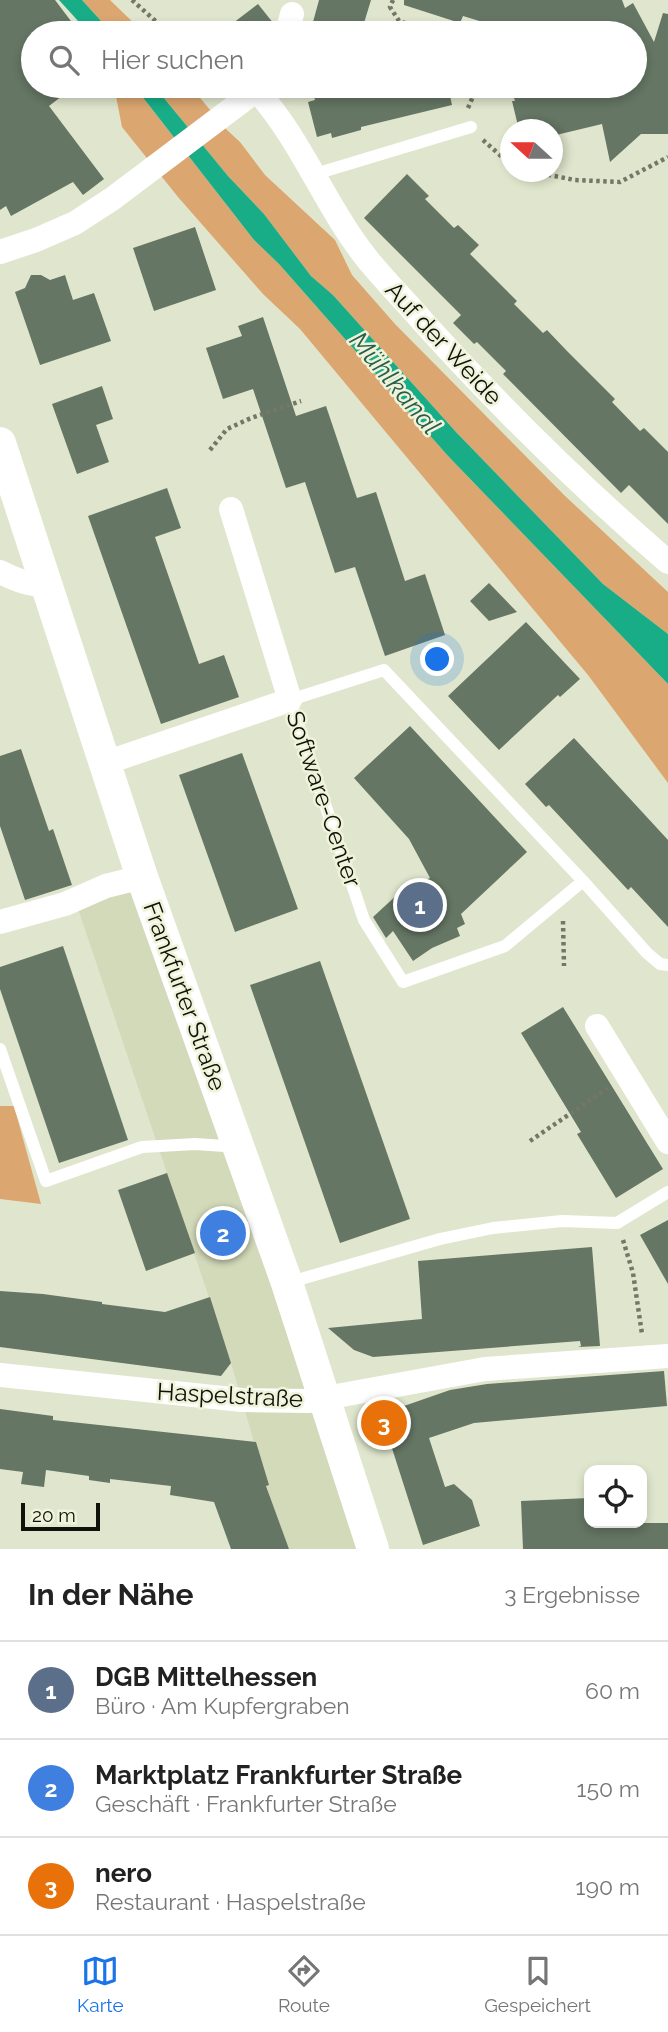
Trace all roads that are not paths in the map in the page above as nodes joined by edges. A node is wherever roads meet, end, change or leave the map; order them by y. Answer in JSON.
{"nodes":[{"id":1,"x":247,"y":98,"type":"edge"},
{"id":2,"x":266,"y":98,"type":"edge"},
{"id":3,"x":471,"y":127,"type":"dead end"},
{"id":4,"x":312,"y":175,"type":"junction"},
{"id":5,"x":0,"y":252,"type":"edge"},
{"id":6,"x":0,"y":443,"type":"edge"},
{"id":7,"x":230,"y":509,"type":"dead end"},
{"id":8,"x":668,"y":562,"type":"edge"},
{"id":9,"x":0,"y":572,"type":"edge"},
{"id":10,"x":47,"y":585,"type":"junction"},
{"id":11,"x":290,"y":700,"type":"junction"},
{"id":12,"x":105,"y":763,"type":"junction"},
{"id":13,"x":142,"y":877,"type":"junction"},
{"id":14,"x":583,"y":881,"type":"junction"},
{"id":15,"x":0,"y":922,"type":"edge"},
{"id":16,"x":668,"y":965,"type":"edge"},
{"id":17,"x":597,"y":1026,"type":"dead end"},
{"id":18,"x":0,"y":1049,"type":"edge"},
{"id":19,"x":666,"y":1134,"type":"edge"},
{"id":20,"x":238,"y":1142,"type":"junction"},
{"id":21,"x":668,"y":1192,"type":"edge"},
{"id":22,"x":287,"y":1283,"type":"junction"},
{"id":23,"x":657,"y":1357,"type":"edge"},
{"id":24,"x":0,"y":1375,"type":"edge"},
{"id":25,"x":326,"y":1399,"type":"junction"},
{"id":26,"x":373,"y":1549,"type":"edge"}],
"edges":[{"from":1,"to":5,"type":"street","name":"Auf der Weide"},
{"from":2,"to":4,"type":"street","name":"Auf der Weide"},
{"from":3,"to":4,"type":"lane"},
{"from":4,"to":8,"type":"street","name":"Auf der Weide"},
{"from":6,"to":10,"type":"street","name":"Frankfurter Straße"},
{"from":7,"to":11,"type":"street"},
{"from":9,"to":10,"type":"street"},
{"from":10,"to":12,"type":"street","name":"Frankfurter Straße"},
{"from":11,"to":12,"type":"street"},
{"from":11,"to":14,"type":"lane","name":"Software-Center"},
{"from":11,"to":14,"type":"lane","name":"Software-Center"},
{"from":12,"to":13,"type":"street","name":"Frankfurter Straße"},
{"from":13,"to":15,"type":"street"},
{"from":13,"to":20,"type":"street","name":"Frankfurter Straße"},
{"from":14,"to":16,"type":"lane","name":"Software-Center"},
{"from":17,"to":19,"type":"street"},
{"from":18,"to":20,"type":"lane"},
{"from":20,"to":22,"type":"street","name":"Frankfurter Straße"},
{"from":21,"to":22,"type":"lane"},
{"from":22,"to":25,"type":"street","name":"Frankfurter Straße"},
{"from":23,"to":25,"type":"street","name":"Haspelstraße"},
{"from":24,"to":25,"type":"street","name":"Haspelstraße"},
{"from":25,"to":26,"type":"street","name":"Frankfurter Straße"}]}
